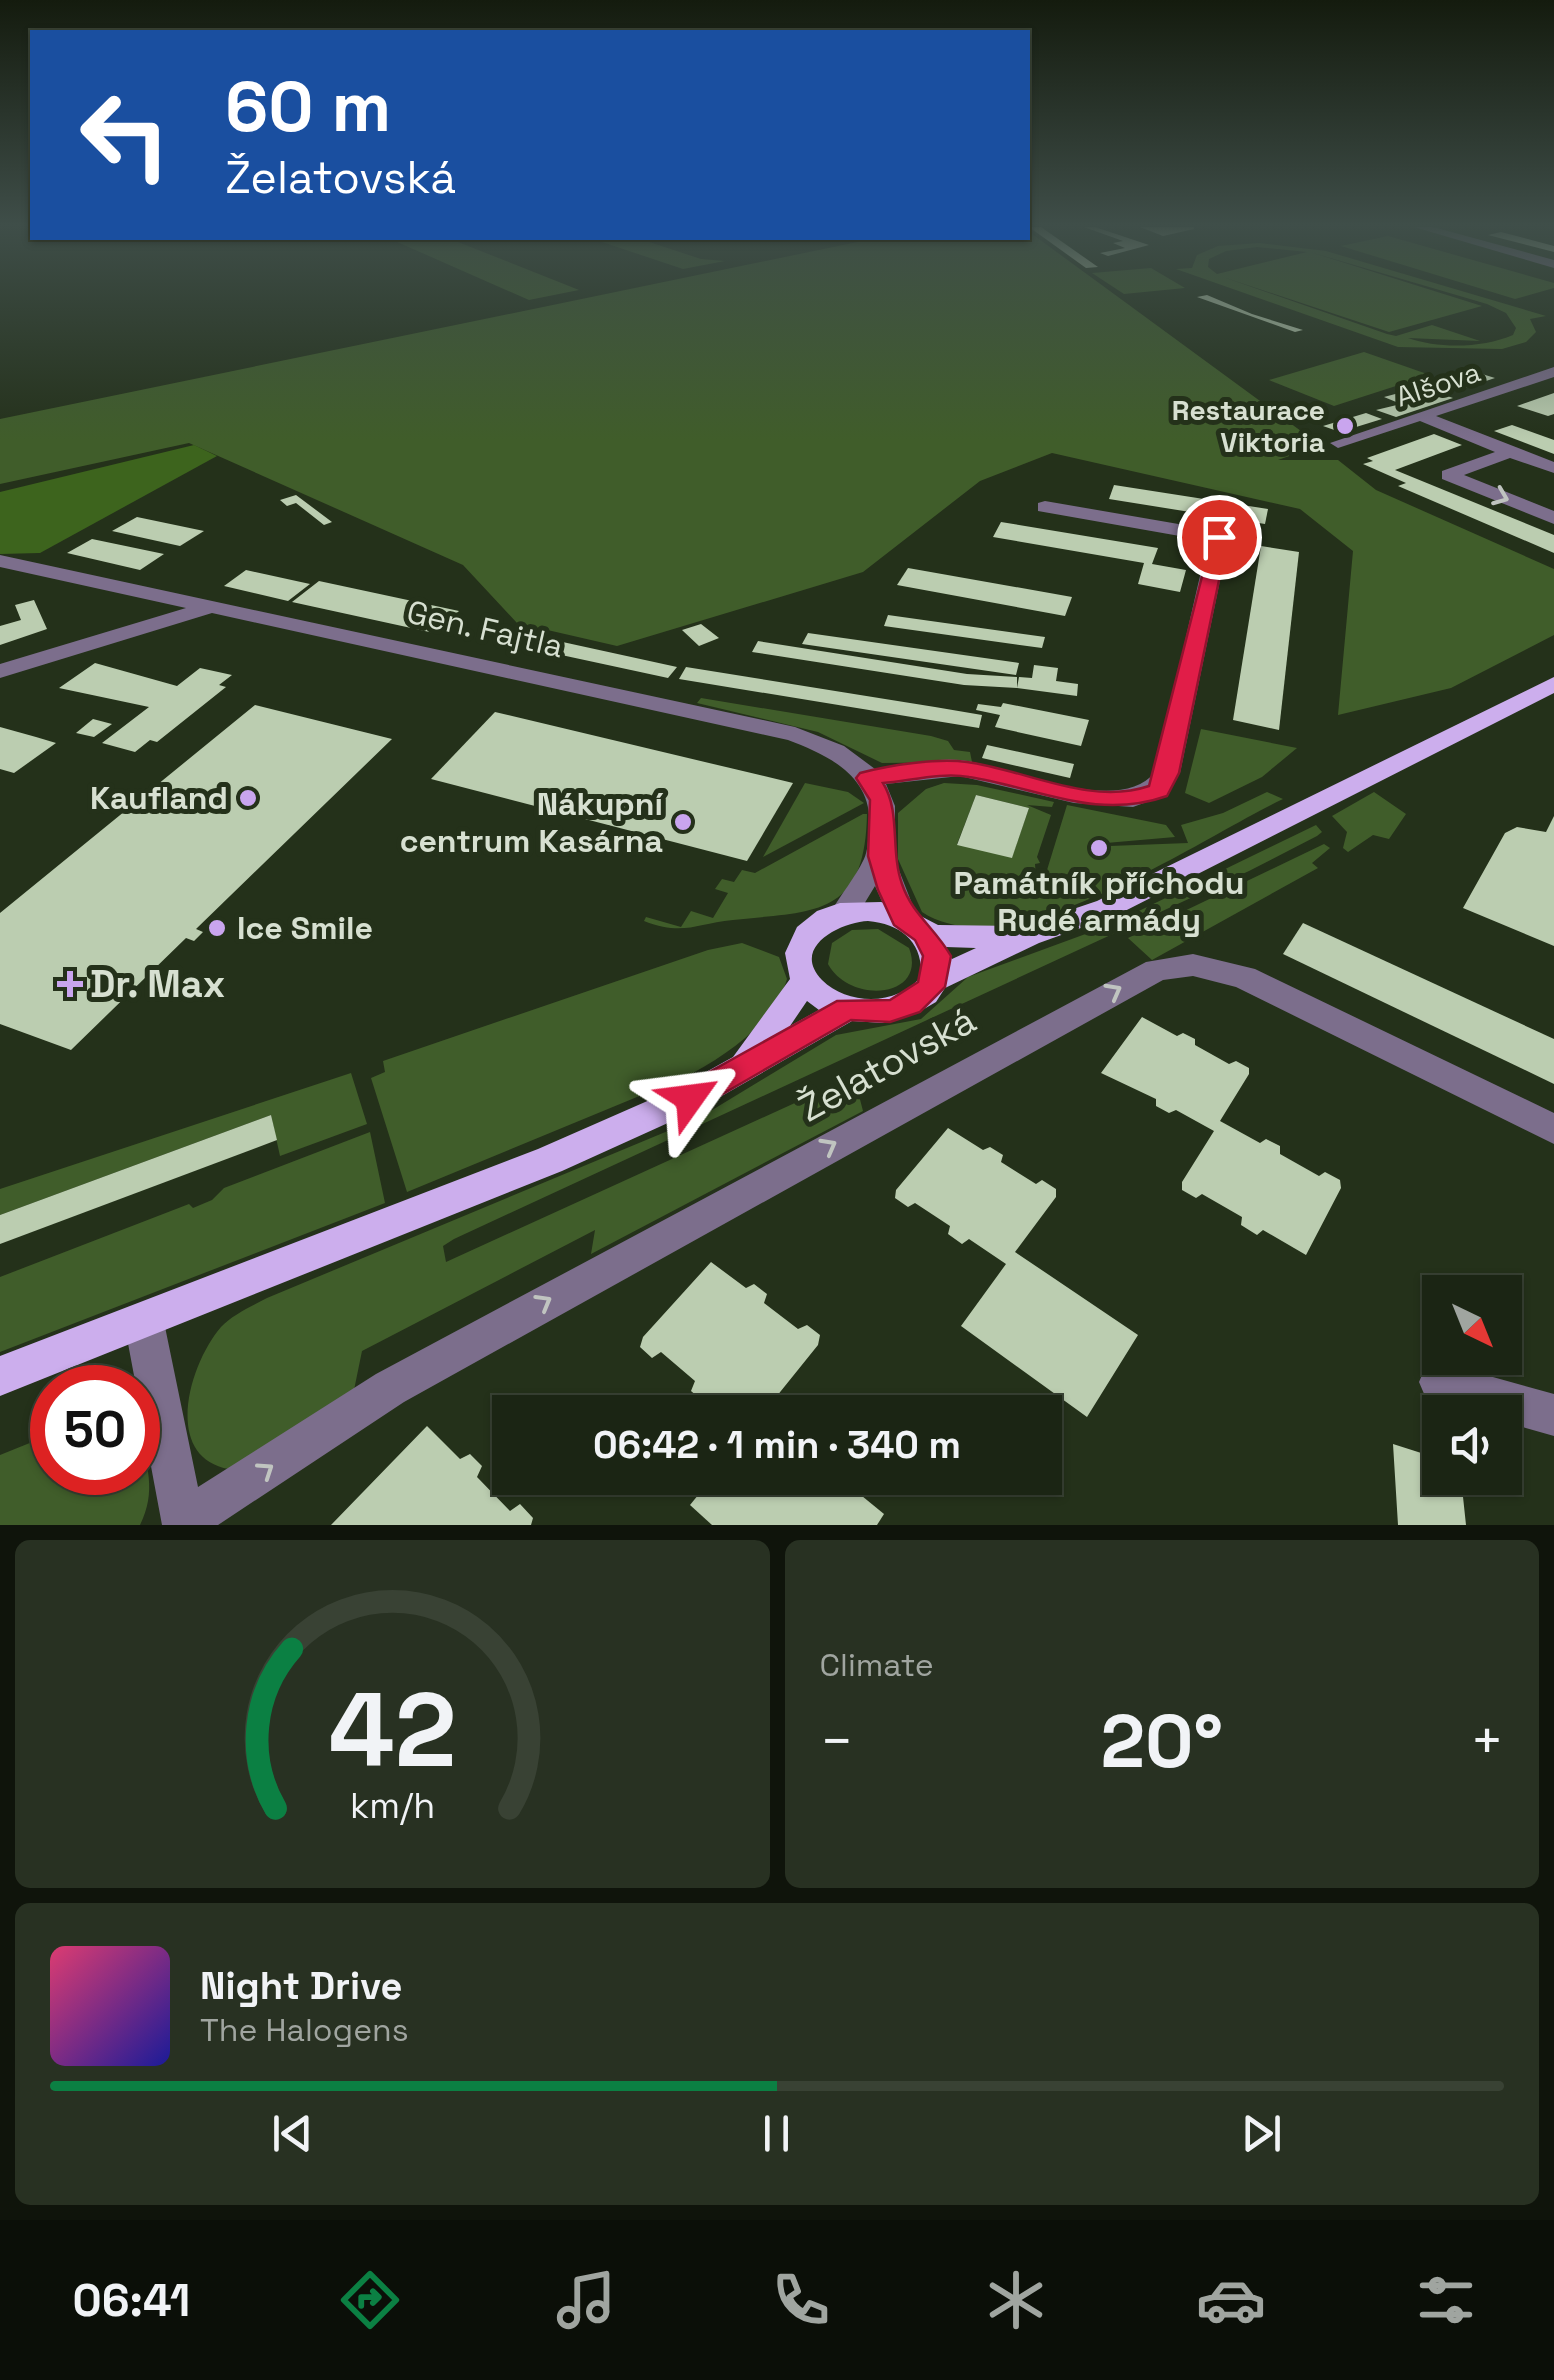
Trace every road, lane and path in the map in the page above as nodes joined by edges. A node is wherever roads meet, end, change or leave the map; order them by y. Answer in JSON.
{"nodes":[{"id":1,"x":1554,"y":372,"type":"edge"},
{"id":2,"x":1420,"y":416,"type":"junction"},
{"id":3,"x":1338,"y":443,"type":"dead end"},
{"id":4,"x":1510,"y":452,"type":"junction"},
{"id":5,"x":1554,"y":468,"type":"edge"},
{"id":6,"x":1045,"y":507,"type":"dead end"},
{"id":7,"x":1554,"y":518,"type":"edge"},
{"id":8,"x":0,"y":562,"type":"edge"},
{"id":9,"x":216,"y":606,"type":"junction"},
{"id":10,"x":0,"y":671,"type":"edge"},
{"id":11,"x":1554,"y":684,"type":"edge"},
{"id":12,"x":868,"y":778,"type":"junction"},
{"id":13,"x":880,"y":856,"type":"junction"},
{"id":14,"x":846,"y":912,"type":"junction"},
{"id":15,"x":914,"y":926,"type":"junction"},
{"id":16,"x":1029,"y":934,"type":"junction"},
{"id":17,"x":935,"y":980,"type":"junction"},
{"id":18,"x":805,"y":981,"type":"junction"},
{"id":19,"x":847,"y":1009,"type":"junction"},
{"id":20,"x":745,"y":1064,"type":"junction"},
{"id":21,"x":1554,"y":1129,"type":"edge"},
{"id":22,"x":144,"y":1322,"type":"junction"},
{"id":23,"x":0,"y":1376,"type":"edge"},
{"id":24,"x":1438,"y":1382,"type":"dead end"},
{"id":25,"x":1554,"y":1415,"type":"edge"},
{"id":26,"x":184,"y":1523,"type":"edge"}],
"edges":[{"from":1,"to":2,"type":"street","name":"Alšova"},
{"from":2,"to":3,"type":"street","name":"Alšova"},
{"from":2,"to":4,"type":"street"},
{"from":4,"to":5,"type":"street"},
{"from":4,"to":7,"type":"street","one_way":true},
{"from":6,"to":12,"type":"street"},
{"from":8,"to":9,"type":"street"},
{"from":9,"to":10,"type":"street","name":"Gen. Fajtla"},
{"from":9,"to":12,"type":"street","name":"Gen. Fajtla"},
{"from":11,"to":16,"type":"main road","name":"Želatovská"},
{"from":12,"to":13,"type":"street"},
{"from":13,"to":14,"type":"street"},
{"from":13,"to":15,"type":"street"},
{"from":14,"to":15,"type":"main road","name":"Želatovská"},
{"from":14,"to":18,"type":"main road"},
{"from":15,"to":16,"type":"main road","name":"Želatovská"},
{"from":15,"to":17,"type":"main road","name":"Želatovská"},
{"from":16,"to":17,"type":"main road","name":"Želatovská"},
{"from":17,"to":19,"type":"main road","name":"Želatovská"},
{"from":18,"to":19,"type":"main road","name":"Želatovská"},
{"from":18,"to":20,"type":"main road","name":"Želatovská"},
{"from":19,"to":20,"type":"main road","name":"Želatovská"},
{"from":20,"to":22,"type":"main road","name":"Želatovská"},
{"from":26,"to":21,"type":"street","name":"Želatovská","one_way":true},
{"from":22,"to":23,"type":"main road","name":"Želatovská"},
{"from":22,"to":26,"type":"street"},
{"from":24,"to":25,"type":"street"}]}
